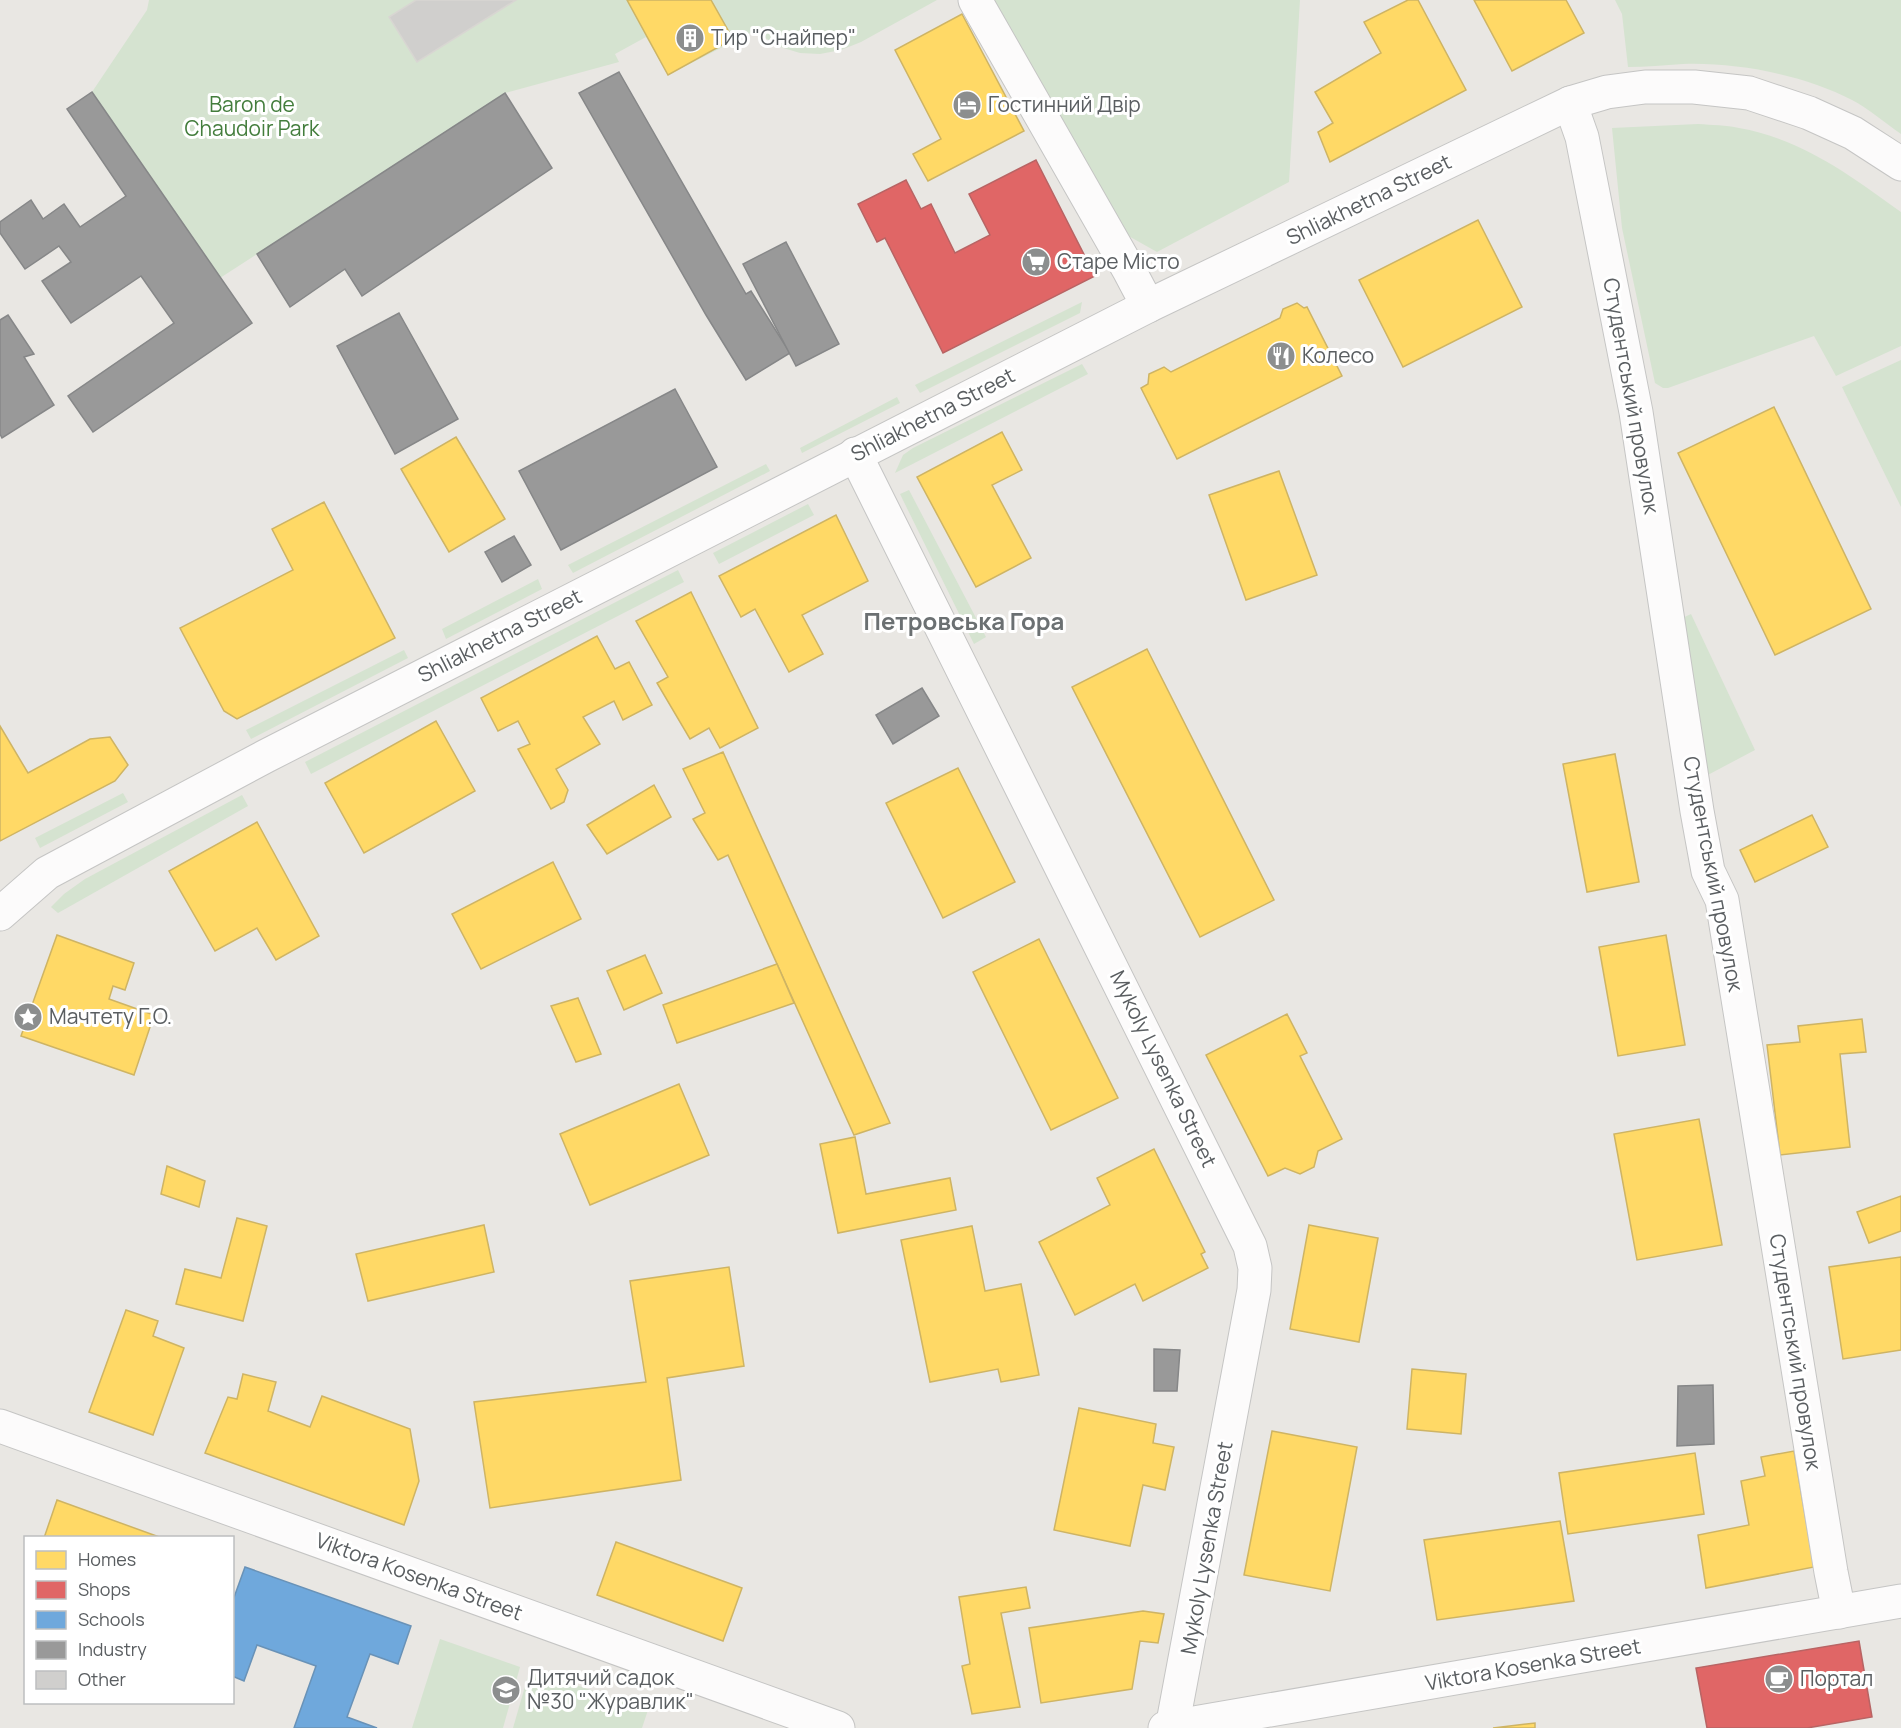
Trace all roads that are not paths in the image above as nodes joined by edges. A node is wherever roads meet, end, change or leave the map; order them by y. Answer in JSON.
{"nodes":[{"id":1,"x":975,"y":0,"type":"edge"},
{"id":2,"x":1570,"y":103,"type":"junction"},
{"id":3,"x":1901,"y":164,"type":"edge"},
{"id":4,"x":1148,"y":306,"type":"junction"},
{"id":5,"x":855,"y":454,"type":"junction"},
{"id":6,"x":0,"y":914,"type":"edge"},
{"id":7,"x":0,"y":1426,"type":"edge"},
{"id":8,"x":1901,"y":1601,"type":"edge"},
{"id":9,"x":1839,"y":1612,"type":"junction"},
{"id":10,"x":838,"y":1728,"type":"edge"},
{"id":11,"x":1170,"y":1728,"type":"edge"}],
"edges":[{"from":1,"to":4,"type":"street"},
{"from":2,"to":3,"type":"street","name":"Shliakhetna Street"},
{"from":2,"to":4,"type":"street","name":"Shliakhetna Street"},
{"from":2,"to":9,"type":"street","name":"Студентський провулок"},
{"from":4,"to":5,"type":"street","name":"Shliakhetna Street"},
{"from":5,"to":6,"type":"street","name":"Shliakhetna Street"},
{"from":5,"to":11,"type":"street","name":"Mykoly Lysenka Street"},
{"from":7,"to":10,"type":"street","name":"Viktora Kosenka Street"},
{"from":8,"to":9,"type":"street","name":"Viktora Kosenka Street"},
{"from":9,"to":11,"type":"street","name":"Viktora Kosenka Street"}]}
